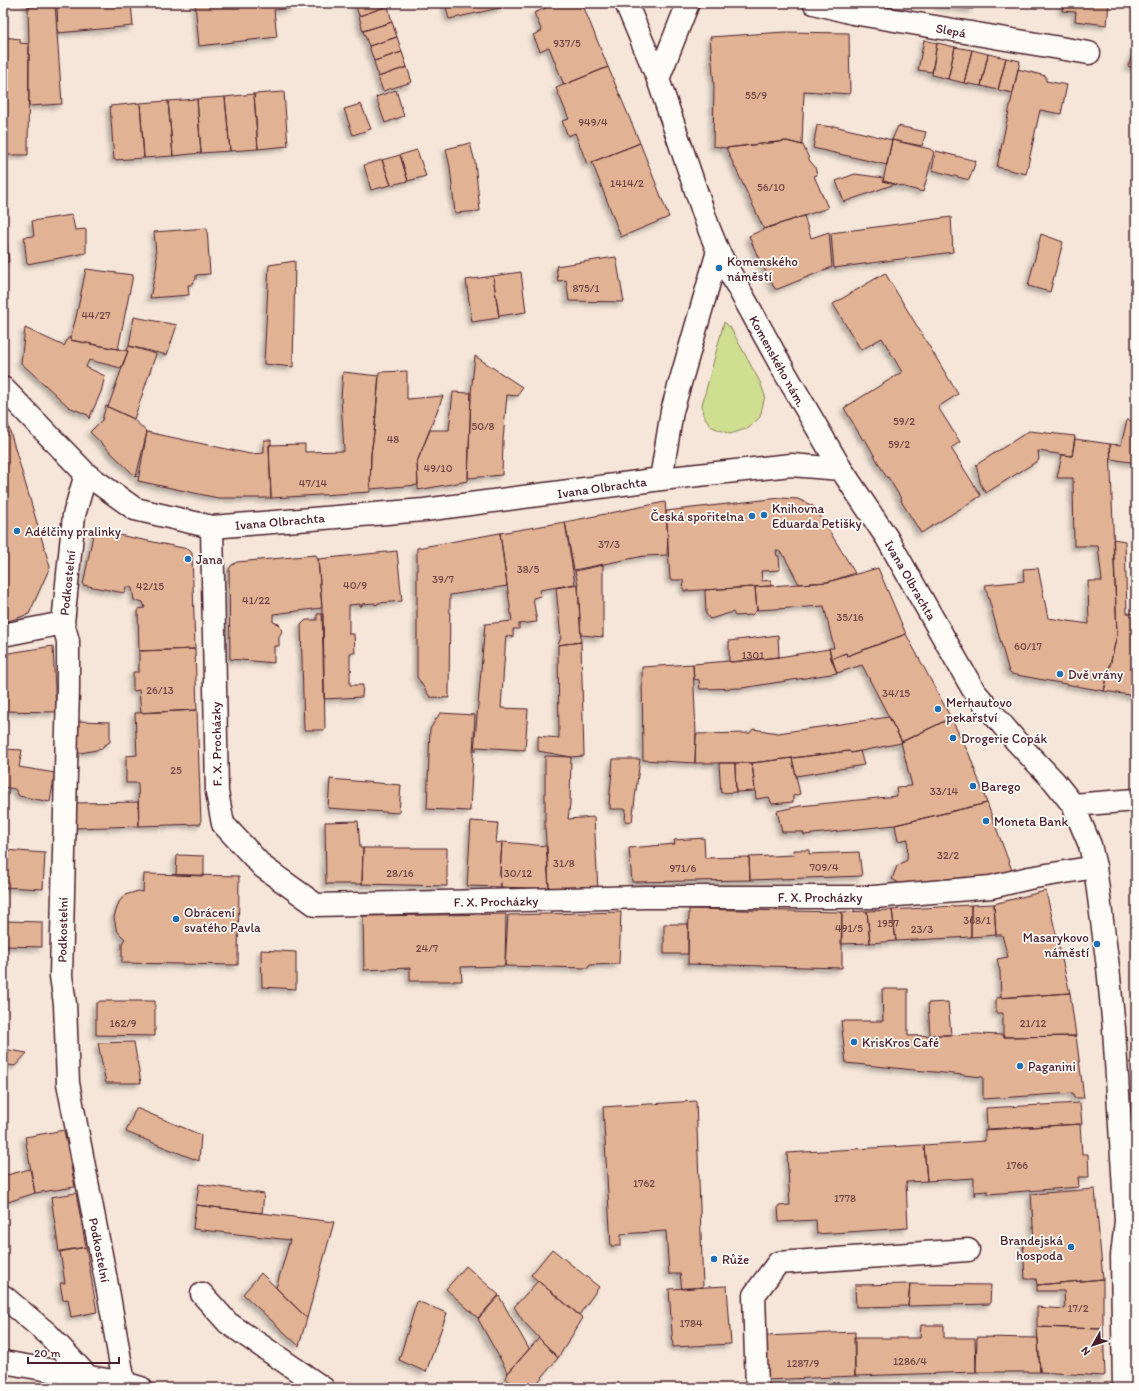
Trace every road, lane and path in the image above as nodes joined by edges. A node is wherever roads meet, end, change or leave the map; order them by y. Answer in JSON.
{"nodes":[{"id":1,"x":626,"y":3,"type":"edge"},
{"id":2,"x":814,"y":3,"type":"edge"},
{"id":3,"x":689,"y":4,"type":"edge"},
{"id":4,"x":1088,"y":53,"type":"dead end"},
{"id":5,"x":658,"y":79,"type":"junction"},
{"id":6,"x":718,"y":251,"type":"junction"},
{"id":7,"x":3,"y":388,"type":"edge"},
{"id":8,"x":841,"y":469,"type":"junction"},
{"id":9,"x":86,"y":474,"type":"junction"},
{"id":10,"x":661,"y":479,"type":"junction"},
{"id":11,"x":212,"y":527,"type":"junction"},
{"id":12,"x":63,"y":623,"type":"junction"},
{"id":13,"x":3,"y":635,"type":"edge"},
{"id":14,"x":1136,"y":800,"type":"edge"},
{"id":15,"x":1072,"y":805,"type":"junction"},
{"id":16,"x":1095,"y":867,"type":"junction"},
{"id":17,"x":1131,"y":1220,"type":"edge"},
{"id":18,"x":968,"y":1250,"type":"dead end"},
{"id":19,"x":202,"y":1294,"type":"dead end"},
{"id":20,"x":3,"y":1296,"type":"edge"},
{"id":21,"x":3,"y":1362,"type":"edge"},
{"id":22,"x":89,"y":1378,"type":"junction"},
{"id":23,"x":132,"y":1386,"type":"edge"},
{"id":24,"x":323,"y":1388,"type":"edge"},
{"id":25,"x":757,"y":1388,"type":"edge"},
{"id":26,"x":1124,"y":1388,"type":"edge"}],
"edges":[{"from":1,"to":5,"type":"street","name":"Komenského nám."},
{"from":2,"to":4,"type":"street","name":"Slepá"},
{"from":3,"to":5,"type":"street"},
{"from":5,"to":6,"type":"street","name":"Komenského nám."},
{"from":6,"to":8,"type":"street","name":"Komenského nám."},
{"from":6,"to":10,"type":"street"},
{"from":7,"to":9,"type":"street","name":"Ivana Olbrachta"},
{"from":8,"to":10,"type":"street","name":"Ivana Olbrachta"},
{"from":8,"to":15,"type":"street","name":"Ivana Olbrachta"},
{"from":9,"to":11,"type":"street","name":"Ivana Olbrachta"},
{"from":9,"to":12,"type":"street","name":"Podkostelní"},
{"from":10,"to":11,"type":"street","name":"Ivana Olbrachta"},
{"from":11,"to":16,"type":"street","name":"F. X. Procházky"},
{"from":12,"to":13,"type":"street"},
{"from":12,"to":23,"type":"street","name":"Podkostelní"},
{"from":14,"to":15,"type":"street"},
{"from":15,"to":16,"type":"street"},
{"from":16,"to":17,"type":"street"},
{"from":17,"to":26,"type":"street"},
{"from":18,"to":25,"type":"street"},
{"from":19,"to":24,"type":"street"},
{"from":20,"to":22,"type":"street"},
{"from":21,"to":22,"type":"street"},
{"from":22,"to":23,"type":"street"}]}
